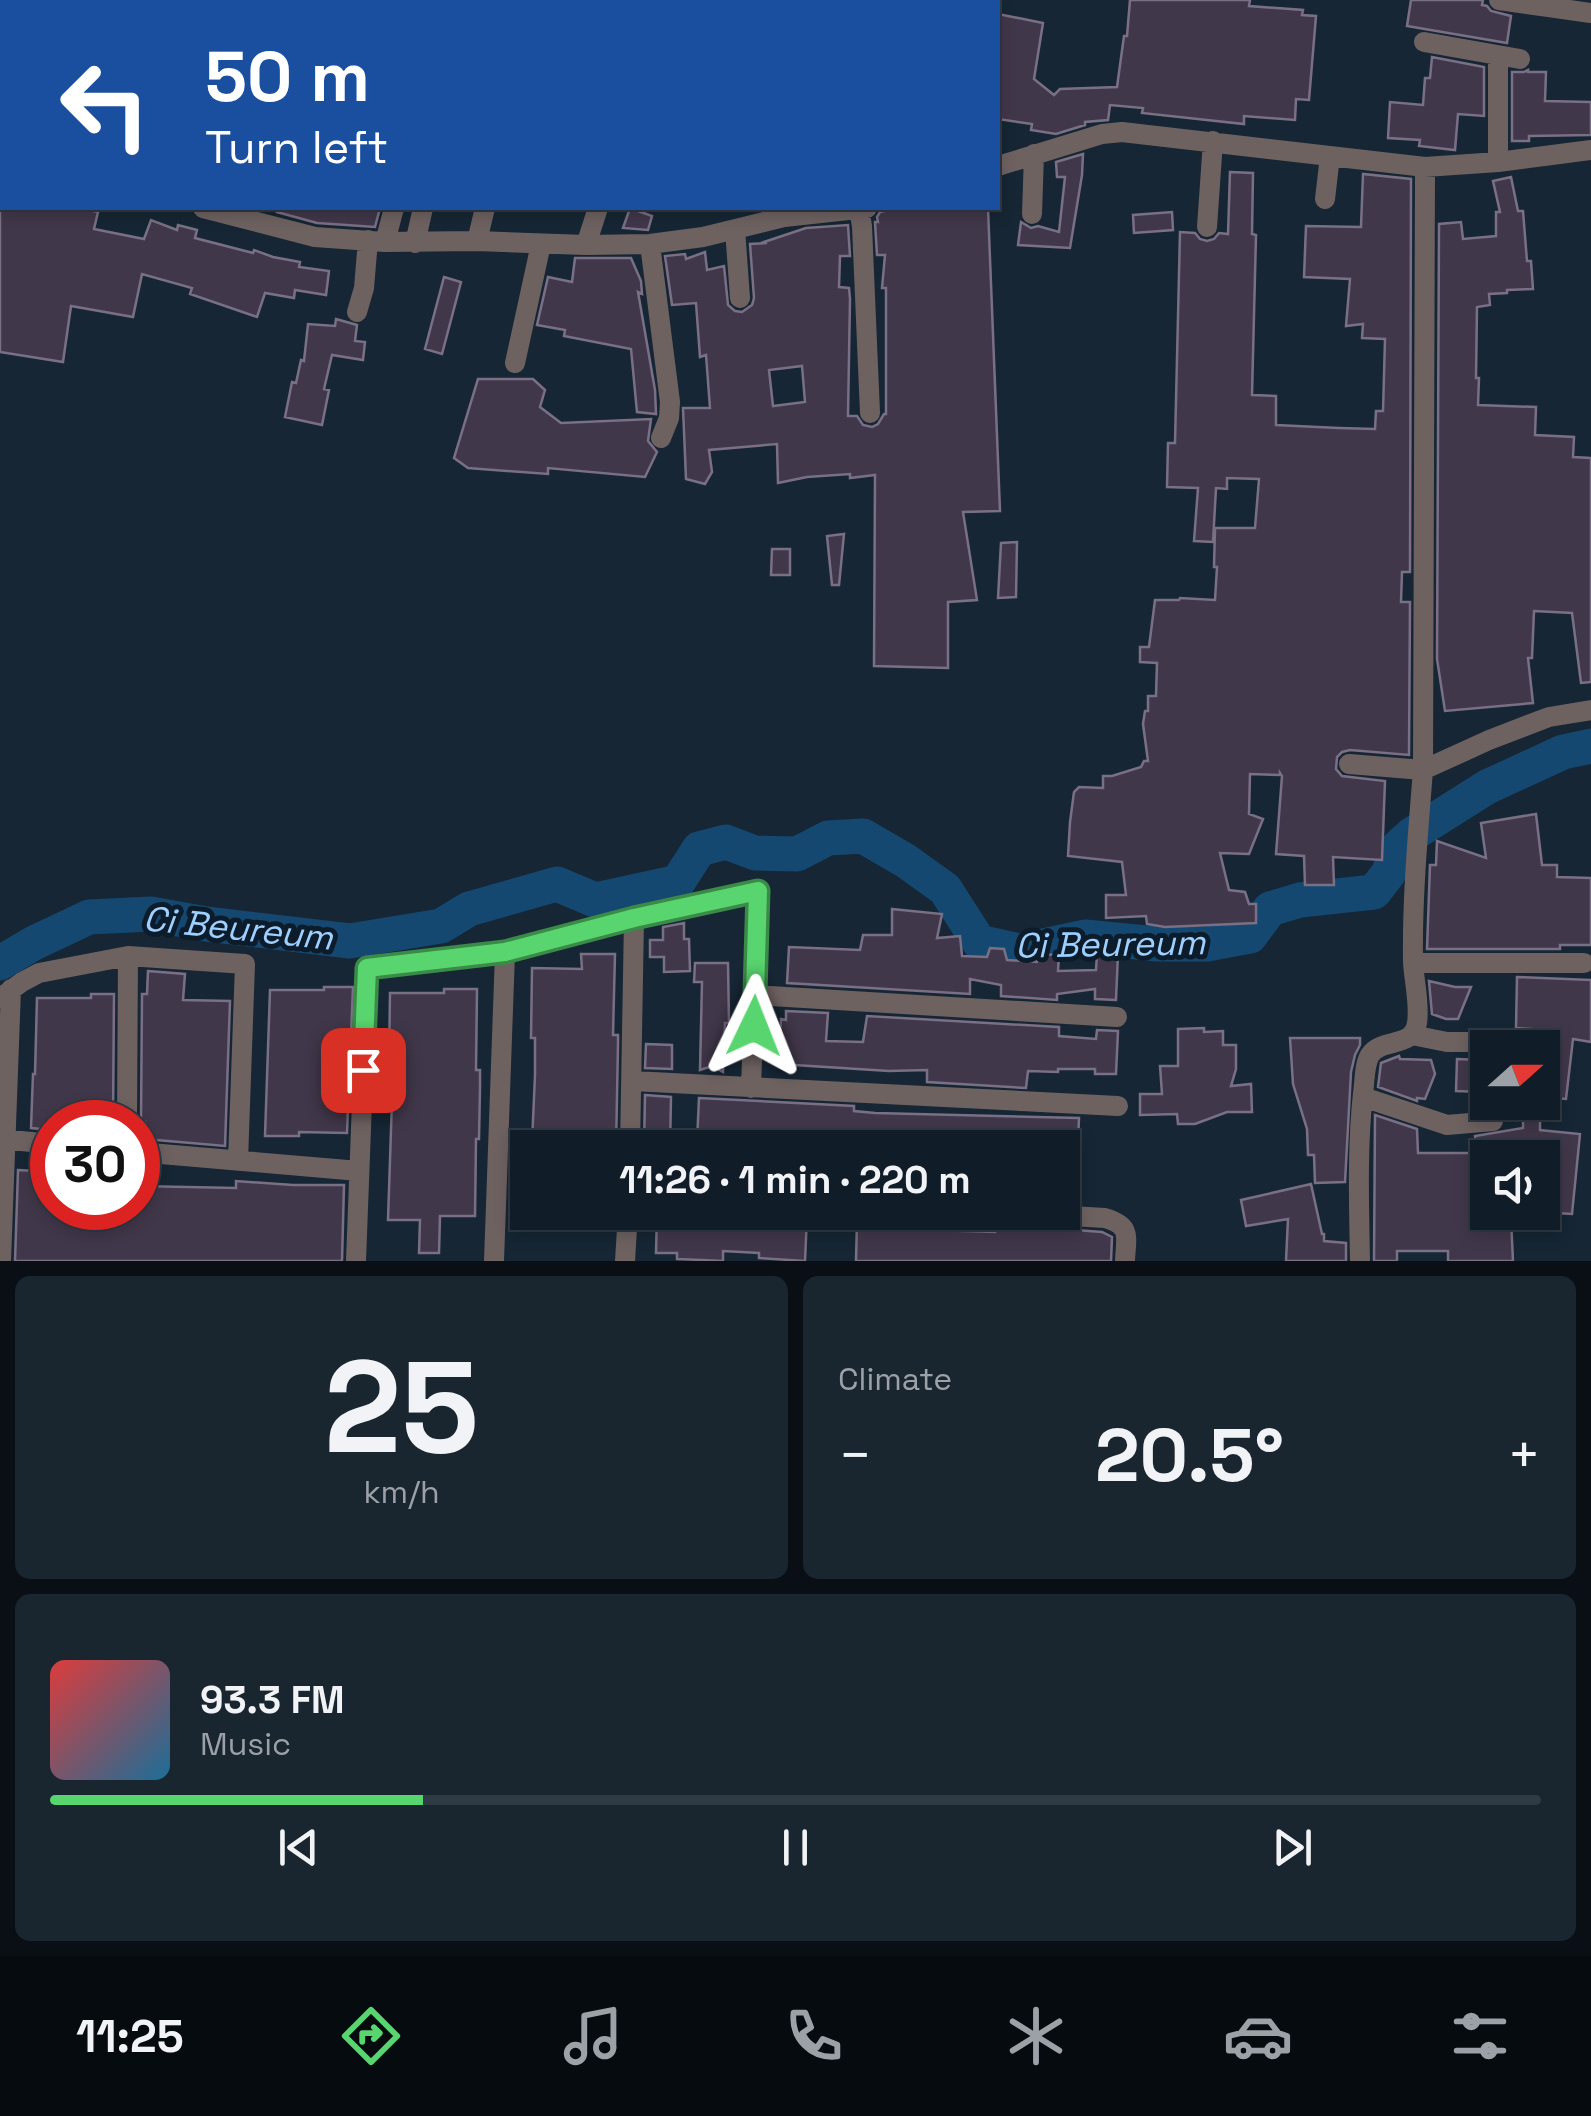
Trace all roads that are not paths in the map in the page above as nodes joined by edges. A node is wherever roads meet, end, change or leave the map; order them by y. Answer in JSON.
{"nodes":[{"id":1,"x":1499,"y":0,"type":"edge"},
{"id":2,"x":1591,"y":13,"type":"edge"},
{"id":3,"x":1424,"y":42,"type":"dead end"},
{"id":4,"x":1213,"y":141,"type":"junction"},
{"id":5,"x":1591,"y":150,"type":"edge"},
{"id":6,"x":1034,"y":154,"type":"junction"},
{"id":7,"x":1330,"y":156,"type":"junction"},
{"id":8,"x":1498,"y":162,"type":"junction"},
{"id":9,"x":1000,"y":165,"type":"edge"},
{"id":10,"x":1425,"y":167,"type":"junction"},
{"id":11,"x":1325,"y":198,"type":"dead end"},
{"id":12,"x":211,"y":210,"type":"edge"},
{"id":13,"x":393,"y":210,"type":"edge"},
{"id":14,"x":424,"y":210,"type":"edge"},
{"id":15,"x":485,"y":210,"type":"edge"},
{"id":16,"x":597,"y":210,"type":"edge"},
{"id":17,"x":847,"y":210,"type":"edge"},
{"id":18,"x":863,"y":210,"type":"edge"},
{"id":19,"x":1032,"y":214,"type":"dead end"},
{"id":20,"x":1206,"y":227,"type":"dead end"},
{"id":21,"x":735,"y":229,"type":"junction"},
{"id":22,"x":376,"y":241,"type":"junction"},
{"id":23,"x":477,"y":241,"type":"junction"},
{"id":24,"x":416,"y":243,"type":"junction"},
{"id":25,"x":541,"y":244,"type":"junction"},
{"id":26,"x":650,"y":244,"type":"junction"},
{"id":27,"x":586,"y":245,"type":"junction"},
{"id":28,"x":740,"y":298,"type":"dead end"},
{"id":29,"x":358,"y":312,"type":"dead end"},
{"id":30,"x":516,"y":363,"type":"dead end"},
{"id":31,"x":870,"y":413,"type":"dead end"},
{"id":32,"x":661,"y":438,"type":"dead end"},
{"id":33,"x":1591,"y":710,"type":"edge"},
{"id":34,"x":1349,"y":764,"type":"dead end"},
{"id":35,"x":1423,"y":770,"type":"junction"},
{"id":36,"x":634,"y":918,"type":"junction"},
{"id":37,"x":505,"y":952,"type":"junction"},
{"id":38,"x":128,"y":956,"type":"junction"},
{"id":39,"x":1584,"y":963,"type":"dead end"},
{"id":40,"x":1413,"y":964,"type":"junction"},
{"id":41,"x":6,"y":994,"type":"edge"},
{"id":42,"x":755,"y":995,"type":"junction"},
{"id":43,"x":1116,"y":1017,"type":"dead end"},
{"id":44,"x":1412,"y":1036,"type":"junction"},
{"id":45,"x":1470,"y":1042,"type":"edge"},
{"id":46,"x":633,"y":1081,"type":"junction"},
{"id":47,"x":751,"y":1088,"type":"junction"},
{"id":48,"x":1363,"y":1097,"type":"junction"},
{"id":49,"x":127,"y":1100,"type":"edge"},
{"id":50,"x":1118,"y":1106,"type":"dead end"},
{"id":51,"x":1493,"y":1122,"type":"dead end"},
{"id":52,"x":631,"y":1130,"type":"edge"},
{"id":53,"x":3,"y":1140,"type":"edge"},
{"id":54,"x":30,"y":1142,"type":"edge"},
{"id":55,"x":160,"y":1154,"type":"edge"},
{"id":56,"x":238,"y":1161,"type":"junction"},
{"id":57,"x":360,"y":1171,"type":"junction"},
{"id":58,"x":1080,"y":1216,"type":"edge"},
{"id":59,"x":627,"y":1230,"type":"edge"},
{"id":60,"x":1,"y":1261,"type":"edge"},
{"id":61,"x":356,"y":1261,"type":"edge"},
{"id":62,"x":494,"y":1261,"type":"edge"},
{"id":63,"x":626,"y":1261,"type":"edge"},
{"id":64,"x":1125,"y":1261,"type":"edge"},
{"id":65,"x":1360,"y":1261,"type":"edge"}],
"edges":[{"from":1,"to":2,"type":"street"},
{"from":3,"to":8,"type":"street"},
{"from":4,"to":6,"type":"street"},
{"from":4,"to":7,"type":"street"},
{"from":4,"to":20,"type":"street"},
{"from":5,"to":8,"type":"street"},
{"from":6,"to":9,"type":"street"},
{"from":6,"to":19,"type":"street"},
{"from":7,"to":10,"type":"street"},
{"from":7,"to":11,"type":"street"},
{"from":8,"to":10,"type":"street"},
{"from":10,"to":35,"type":"street"},
{"from":12,"to":22,"type":"street"},
{"from":13,"to":22,"type":"street"},
{"from":14,"to":24,"type":"street"},
{"from":15,"to":23,"type":"street"},
{"from":16,"to":27,"type":"street"},
{"from":17,"to":21,"type":"street"},
{"from":18,"to":31,"type":"street"},
{"from":21,"to":26,"type":"street"},
{"from":21,"to":28,"type":"street"},
{"from":22,"to":24,"type":"street"},
{"from":22,"to":29,"type":"street"},
{"from":23,"to":24,"type":"street"},
{"from":23,"to":25,"type":"street"},
{"from":25,"to":27,"type":"street"},
{"from":25,"to":30,"type":"street"},
{"from":26,"to":27,"type":"street"},
{"from":26,"to":32,"type":"street"},
{"from":33,"to":35,"type":"street"},
{"from":34,"to":35,"type":"street"},
{"from":35,"to":40,"type":"street"},
{"from":36,"to":37,"type":"street"},
{"from":36,"to":42,"type":"street"},
{"from":36,"to":46,"type":"street"},
{"from":37,"to":57,"type":"street"},
{"from":37,"to":62,"type":"street"},
{"from":38,"to":41,"type":"street"},
{"from":38,"to":49,"type":"street"},
{"from":38,"to":56,"type":"street"},
{"from":39,"to":40,"type":"street"},
{"from":40,"to":44,"type":"street"},
{"from":41,"to":53,"type":"street"},
{"from":42,"to":43,"type":"street"},
{"from":42,"to":47,"type":"street"},
{"from":44,"to":45,"type":"street"},
{"from":44,"to":48,"type":"street"},
{"from":46,"to":47,"type":"street"},
{"from":46,"to":52,"type":"street"},
{"from":47,"to":50,"type":"street"},
{"from":48,"to":51,"type":"street"},
{"from":48,"to":65,"type":"street"},
{"from":53,"to":54,"type":"street"},
{"from":53,"to":60,"type":"street"},
{"from":55,"to":56,"type":"street"},
{"from":56,"to":57,"type":"street"},
{"from":57,"to":61,"type":"street"},
{"from":58,"to":64,"type":"street"},
{"from":59,"to":63,"type":"street"}]}
